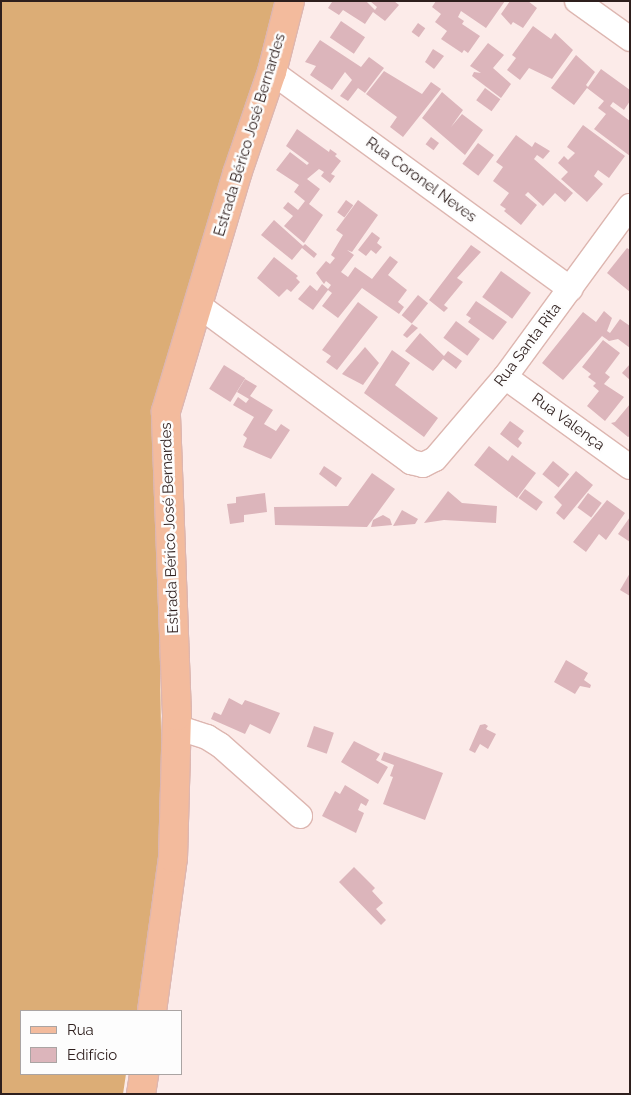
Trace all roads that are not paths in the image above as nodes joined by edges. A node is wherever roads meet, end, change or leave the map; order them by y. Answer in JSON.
{"nodes":[{"id":1,"x":290,"y":1,"type":"edge"},
{"id":2,"x":577,"y":1,"type":"edge"},
{"id":3,"x":630,"y":39,"type":"edge"},
{"id":4,"x":272,"y":72,"type":"junction"},
{"id":5,"x":628,"y":210,"type":"edge"},
{"id":6,"x":571,"y":289,"type":"junction"},
{"id":7,"x":198,"y":306,"type":"junction"},
{"id":8,"x":505,"y":377,"type":"junction"},
{"id":9,"x":630,"y":467,"type":"edge"},
{"id":10,"x":176,"y":727,"type":"junction"},
{"id":11,"x":300,"y":816,"type":"dead end"},
{"id":12,"x":152,"y":1010,"type":"edge"},
{"id":13,"x":144,"y":1075,"type":"edge"},
{"id":14,"x":141,"y":1094,"type":"edge"}],
"edges":[{"from":1,"to":4,"type":"main road","name":"Estrada Bérico José Bernardes"},
{"from":2,"to":3,"type":"street"},
{"from":4,"to":6,"type":"street","name":"Rua Coronel Neves"},
{"from":4,"to":7,"type":"main road","name":"Estrada Bérico José Bernardes"},
{"from":5,"to":6,"type":"street","name":"Rua Santa Rita"},
{"from":6,"to":8,"type":"street","name":"Rua Santa Rita"},
{"from":7,"to":8,"type":"street","name":"Rua Santa Rita"},
{"from":7,"to":10,"type":"main road","name":"Estrada Bérico José Bernardes"},
{"from":8,"to":9,"type":"street","name":"Rua Valença"},
{"from":10,"to":11,"type":"street"},
{"from":10,"to":12,"type":"main road","name":"Estrada Bérico José Bernardes"},
{"from":13,"to":14,"type":"main road"}]}
